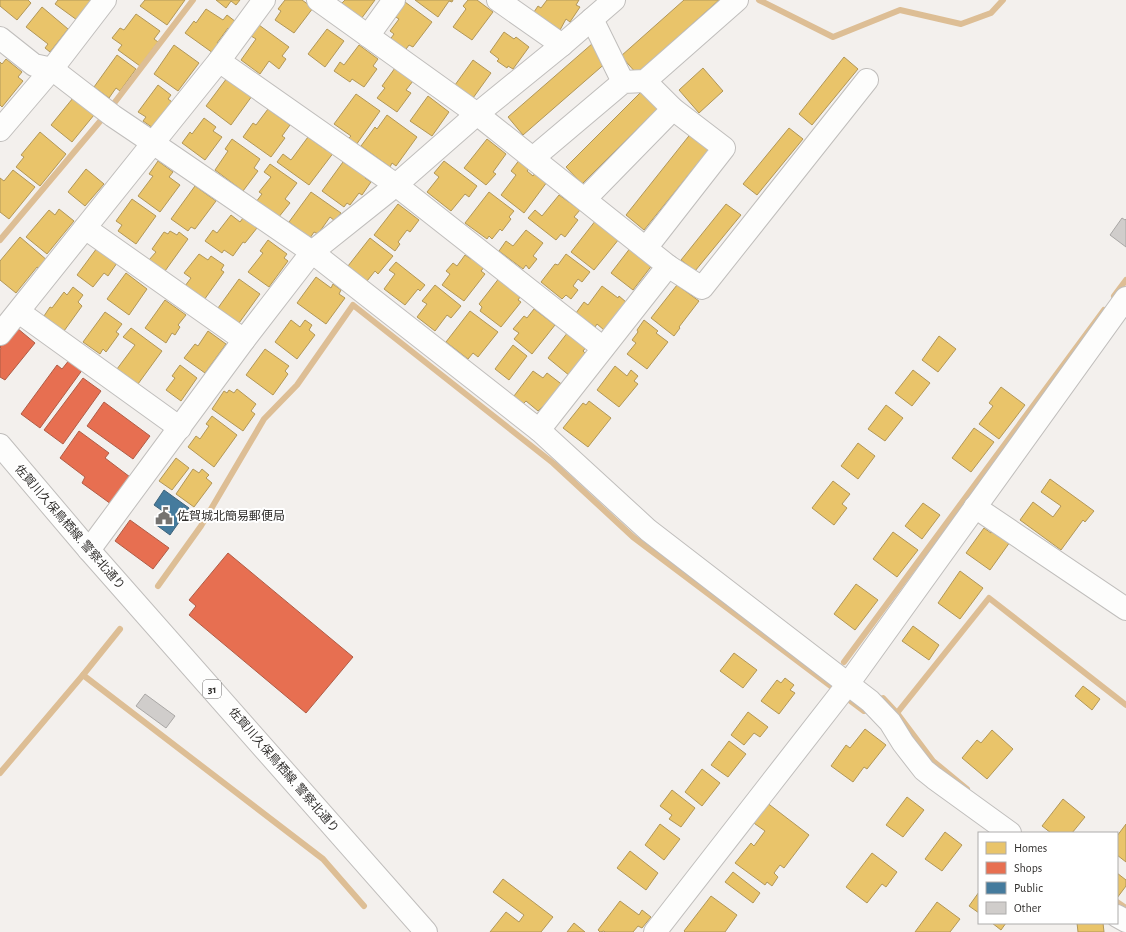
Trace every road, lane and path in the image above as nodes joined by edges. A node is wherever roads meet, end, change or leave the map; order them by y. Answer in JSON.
{"nodes":[{"id":1,"x":105,"y":0,"type":"edge"},
{"id":2,"x":264,"y":0,"type":"edge"},
{"id":3,"x":318,"y":0,"type":"edge"},
{"id":4,"x":394,"y":0,"type":"edge"},
{"id":5,"x":498,"y":0,"type":"edge"},
{"id":6,"x":614,"y":0,"type":"edge"},
{"id":7,"x":737,"y":0,"type":"edge"},
{"id":8,"x":592,"y":19,"type":"junction"},
{"id":9,"x":368,"y":36,"type":"junction"},
{"id":10,"x":0,"y":38,"type":"edge"},
{"id":11,"x":562,"y":45,"type":"junction"},
{"id":12,"x":219,"y":61,"type":"junction"},
{"id":13,"x":52,"y":69,"type":"junction"},
{"id":14,"x":867,"y":80,"type":"dead end"},
{"id":15,"x":645,"y":81,"type":"junction"},
{"id":16,"x":623,"y":82,"type":"junction"},
{"id":17,"x":673,"y":109,"type":"junction"},
{"id":18,"x":477,"y":114,"type":"junction"},
{"id":19,"x":0,"y":130,"type":"edge"},
{"id":20,"x":153,"y":143,"type":"junction"},
{"id":21,"x":533,"y":158,"type":"junction"},
{"id":22,"x":396,"y":185,"type":"junction"},
{"id":23,"x":585,"y":199,"type":"junction"},
{"id":24,"x":85,"y":228,"type":"junction"},
{"id":25,"x":646,"y":248,"type":"junction"},
{"id":26,"x":312,"y":252,"type":"junction"},
{"id":27,"x":668,"y":266,"type":"junction"},
{"id":28,"x":1126,"y":298,"type":"edge"},
{"id":29,"x":19,"y":312,"type":"junction"},
{"id":30,"x":0,"y":334,"type":"edge"},
{"id":31,"x":244,"y":340,"type":"junction"},
{"id":32,"x":603,"y":348,"type":"junction"},
{"id":33,"x":180,"y":428,"type":"junction"},
{"id":34,"x":539,"y":430,"type":"junction"},
{"id":35,"x":0,"y":445,"type":"edge"},
{"id":36,"x":975,"y":507,"type":"junction"},
{"id":37,"x":89,"y":550,"type":"junction"},
{"id":38,"x":1126,"y":609,"type":"edge"},
{"id":39,"x":842,"y":691,"type":"junction"},
{"id":40,"x":1009,"y":832,"type":"edge"},
{"id":41,"x":426,"y":932,"type":"edge"},
{"id":42,"x":655,"y":932,"type":"edge"}],
"edges":[{"from":1,"to":13,"type":"street"},
{"from":2,"to":12,"type":"street"},
{"from":3,"to":9,"type":"street"},
{"from":4,"to":9,"type":"street"},
{"from":5,"to":11,"type":"street"},
{"from":6,"to":8,"type":"street"},
{"from":7,"to":15,"type":"street"},
{"from":8,"to":11,"type":"street"},
{"from":8,"to":16,"type":"street"},
{"from":9,"to":18,"type":"street"},
{"from":10,"to":13,"type":"street"},
{"from":11,"to":18,"type":"street"},
{"from":12,"to":20,"type":"street"},
{"from":12,"to":22,"type":"street"},
{"from":13,"to":19,"type":"street"},
{"from":13,"to":20,"type":"street"},
{"from":14,"to":27,"type":"street"},
{"from":15,"to":16,"type":"street"},
{"from":15,"to":17,"type":"street"},
{"from":16,"to":21,"type":"street"},
{"from":17,"to":23,"type":"street"},
{"from":17,"to":25,"type":"street"},
{"from":18,"to":21,"type":"street"},
{"from":18,"to":22,"type":"street"},
{"from":20,"to":24,"type":"street"},
{"from":20,"to":26,"type":"street"},
{"from":21,"to":23,"type":"street"},
{"from":22,"to":26,"type":"street"},
{"from":22,"to":32,"type":"street"},
{"from":23,"to":25,"type":"street"},
{"from":24,"to":29,"type":"street"},
{"from":24,"to":31,"type":"street"},
{"from":25,"to":27,"type":"street"},
{"from":26,"to":31,"type":"street"},
{"from":26,"to":34,"type":"street"},
{"from":27,"to":32,"type":"street"},
{"from":28,"to":36,"type":"street"},
{"from":29,"to":30,"type":"street"},
{"from":29,"to":33,"type":"street"},
{"from":31,"to":33,"type":"street"},
{"from":32,"to":34,"type":"street"},
{"from":33,"to":37,"type":"street"},
{"from":34,"to":39,"type":"street"},
{"from":35,"to":37,"type":"street","name":"佐賀川久保鳥栖線, 警察北通り","number":"31"},
{"from":36,"to":38,"type":"street"},
{"from":36,"to":39,"type":"street"},
{"from":37,"to":41,"type":"street","name":"佐賀川久保鳥栖線, 警察北通り","number":"31"},
{"from":39,"to":40,"type":"street"},
{"from":39,"to":42,"type":"street"}]}
